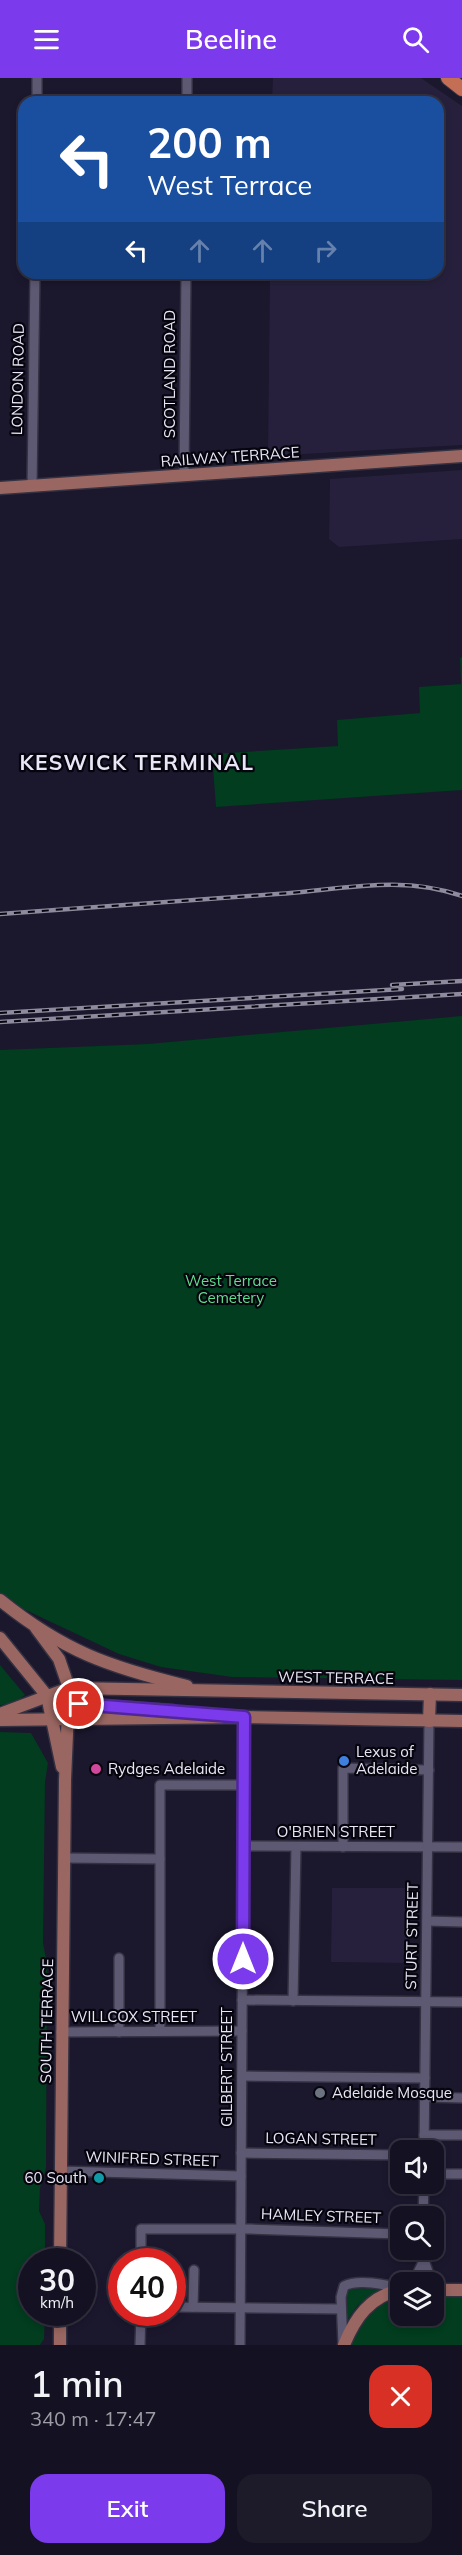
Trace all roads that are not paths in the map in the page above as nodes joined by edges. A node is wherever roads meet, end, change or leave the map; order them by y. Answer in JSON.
{"nodes":[{"id":1,"x":37,"y":78,"type":"edge"},
{"id":2,"x":187,"y":78,"type":"edge"},
{"id":3,"x":448,"y":78,"type":"edge"},
{"id":4,"x":462,"y":89,"type":"edge"},
{"id":5,"x":37,"y":96,"type":"edge"},
{"id":6,"x":187,"y":96,"type":"edge"},
{"id":7,"x":35,"y":279,"type":"edge"},
{"id":8,"x":186,"y":279,"type":"edge"},
{"id":9,"x":462,"y":456,"type":"edge"},
{"id":10,"x":184,"y":475,"type":"junction"},
{"id":11,"x":32,"y":486,"type":"junction"},
{"id":12,"x":0,"y":488,"type":"edge"},
{"id":13,"x":0,"y":1600,"type":"edge"},
{"id":14,"x":36,"y":1628,"type":"junction"},
{"id":15,"x":0,"y":1638,"type":"edge"},
{"id":16,"x":69,"y":1688,"type":"junction"},
{"id":17,"x":209,"y":1692,"type":"junction"},
{"id":18,"x":430,"y":1694,"type":"junction"},
{"id":19,"x":462,"y":1695,"type":"edge"},
{"id":20,"x":47,"y":1696,"type":"junction"},
{"id":21,"x":69,"y":1704,"type":"junction"},
{"id":22,"x":0,"y":1714,"type":"edge"},
{"id":23,"x":244,"y":1717,"type":"junction"},
{"id":24,"x":0,"y":1720,"type":"edge"},
{"id":25,"x":28,"y":1720,"type":"junction"},
{"id":26,"x":53,"y":1720,"type":"junction"},
{"id":27,"x":69,"y":1720,"type":"junction"},
{"id":28,"x":429,"y":1721,"type":"junction"},
{"id":29,"x":462,"y":1721,"type":"edge"},
{"id":30,"x":57,"y":1746,"type":"junction"},
{"id":31,"x":429,"y":1770,"type":"junction"},
{"id":32,"x":65,"y":1780,"type":"junction"},
{"id":33,"x":244,"y":1785,"type":"junction"},
{"id":34,"x":243,"y":1846,"type":"junction"},
{"id":35,"x":296,"y":1847,"type":"junction"},
{"id":36,"x":343,"y":1847,"type":"junction"},
{"id":37,"x":428,"y":1847,"type":"junction"},
{"id":38,"x":462,"y":1847,"type":"edge"},
{"id":39,"x":64,"y":1858,"type":"junction"},
{"id":40,"x":160,"y":1859,"type":"junction"},
{"id":41,"x":427,"y":1921,"type":"junction"},
{"id":42,"x":462,"y":1922,"type":"edge"},
{"id":43,"x":119,"y":1958,"type":"dead end"},
{"id":44,"x":242,"y":2000,"type":"junction"},
{"id":45,"x":294,"y":2001,"type":"junction"},
{"id":46,"x":426,"y":2001,"type":"junction"},
{"id":47,"x":462,"y":2002,"type":"edge"},
{"id":48,"x":120,"y":2031,"type":"junction"},
{"id":49,"x":160,"y":2031,"type":"junction"},
{"id":50,"x":242,"y":2031,"type":"junction"},
{"id":51,"x":61,"y":2032,"type":"junction"},
{"id":52,"x":242,"y":2076,"type":"junction"},
{"id":53,"x":425,"y":2078,"type":"junction"},
{"id":54,"x":425,"y":2097,"type":"junction"},
{"id":55,"x":462,"y":2098,"type":"edge"},
{"id":56,"x":424,"y":2135,"type":"junction"},
{"id":57,"x":462,"y":2135,"type":"edge"},
{"id":58,"x":424,"y":2140,"type":"edge"},
{"id":59,"x":241,"y":2153,"type":"junction"},
{"id":60,"x":390,"y":2155,"type":"edge"},
{"id":61,"x":61,"y":2171,"type":"junction"},
{"id":62,"x":444,"y":2174,"type":"edge"},
{"id":63,"x":462,"y":2174,"type":"edge"},
{"id":64,"x":241,"y":2176,"type":"junction"},
{"id":65,"x":241,"y":2229,"type":"junction"},
{"id":66,"x":390,"y":2234,"type":"edge"},
{"id":67,"x":60,"y":2248,"type":"edge"},
{"id":68,"x":141,"y":2248,"type":"edge"},
{"id":69,"x":194,"y":2270,"type":"dead end"},
{"id":70,"x":390,"y":2285,"type":"edge"},
{"id":71,"x":444,"y":2288,"type":"edge"},
{"id":72,"x":462,"y":2290,"type":"edge"},
{"id":73,"x":390,"y":2293,"type":"edge"},
{"id":74,"x":186,"y":2307,"type":"edge"},
{"id":75,"x":193,"y":2307,"type":"junction"},
{"id":76,"x":240,"y":2308,"type":"junction"},
{"id":77,"x":341,"y":2309,"type":"junction"},
{"id":78,"x":60,"y":2326,"type":"edge"},
{"id":79,"x":141,"y":2326,"type":"edge"},
{"id":80,"x":60,"y":2345,"type":"edge"},
{"id":81,"x":141,"y":2345,"type":"edge"},
{"id":82,"x":240,"y":2345,"type":"edge"},
{"id":83,"x":343,"y":2345,"type":"edge"}],
"edges":[{"from":1,"to":5,"type":"street"},
{"from":2,"to":6,"type":"street"},
{"from":3,"to":4,"type":"highway"},
{"from":7,"to":11,"type":"street","name":"LONDON ROAD"},
{"from":8,"to":10,"type":"street","name":"SCOTLAND ROAD"},
{"from":9,"to":10,"type":"main road","name":"RAILWAY TERRACE"},
{"from":10,"to":11,"type":"main road","name":"RAILWAY TERRACE"},
{"from":11,"to":12,"type":"main road","name":"RAILWAY TERRACE"},
{"from":13,"to":14,"type":"main road"},
{"from":14,"to":16,"type":"main road","name":"SOUTH TERRACE"},
{"from":14,"to":17,"type":"main road","name":"WEST TERRACE"},
{"from":15,"to":20,"type":"main road"},
{"from":16,"to":17,"type":"main road","name":"WEST TERRACE"},
{"from":16,"to":20,"type":"main road","name":"WEST TERRACE"},
{"from":16,"to":21,"type":"main road","name":"SOUTH TERRACE"},
{"from":17,"to":18,"type":"main road","name":"WEST TERRACE"},
{"from":18,"to":19,"type":"main road","name":"WEST TERRACE"},
{"from":18,"to":28,"type":"main road"},
{"from":20,"to":21,"type":"main road"},
{"from":20,"to":22,"type":"main road","name":"WEST TERRACE"},
{"from":20,"to":26,"type":"main road","name":"SOUTH TERRACE"},
{"from":21,"to":23,"type":"main road"},
{"from":21,"to":27,"type":"main road","name":"SOUTH TERRACE"},
{"from":23,"to":27,"type":"main road"},
{"from":23,"to":28,"type":"main road"},
{"from":23,"to":33,"type":"street","name":"GILBERT STREET"},
{"from":24,"to":25,"type":"main road"},
{"from":25,"to":26,"type":"main road"},
{"from":25,"to":30,"type":"main road"},
{"from":26,"to":27,"type":"main road"},
{"from":26,"to":30,"type":"main road","name":"SOUTH TERRACE"},
{"from":27,"to":32,"type":"main road","name":"SOUTH TERRACE"},
{"from":28,"to":29,"type":"main road"},
{"from":28,"to":31,"type":"street","name":"STURT STREET"},
{"from":30,"to":32,"type":"main road","name":"SOUTH TERRACE"},
{"from":31,"to":36,"type":"street"},
{"from":31,"to":37,"type":"street","name":"STURT STREET"},
{"from":32,"to":39,"type":"main road","name":"SOUTH TERRACE"},
{"from":33,"to":34,"type":"street","name":"GILBERT STREET"},
{"from":33,"to":40,"type":"street"},
{"from":34,"to":35,"type":"street","name":"O'BRIEN STREET"},
{"from":34,"to":44,"type":"street","name":"GILBERT STREET"},
{"from":35,"to":36,"type":"street","name":"O'BRIEN STREET"},
{"from":35,"to":45,"type":"street"},
{"from":36,"to":37,"type":"street","name":"O'BRIEN STREET"},
{"from":37,"to":38,"type":"street","name":"O'BRIEN STREET"},
{"from":37,"to":41,"type":"street","name":"STURT STREET"},
{"from":39,"to":40,"type":"street"},
{"from":39,"to":51,"type":"main road","name":"SOUTH TERRACE"},
{"from":40,"to":49,"type":"street"},
{"from":41,"to":42,"type":"street"},
{"from":41,"to":46,"type":"street","name":"STURT STREET"},
{"from":43,"to":48,"type":"street"},
{"from":44,"to":45,"type":"street"},
{"from":44,"to":50,"type":"street","name":"GILBERT STREET"},
{"from":45,"to":46,"type":"street"},
{"from":46,"to":47,"type":"street"},
{"from":46,"to":53,"type":"street","name":"STURT STREET"},
{"from":48,"to":49,"type":"street","name":"WILLCOX STREET"},
{"from":48,"to":51,"type":"street","name":"WILLCOX STREET"},
{"from":49,"to":50,"type":"street","name":"WILLCOX STREET"},
{"from":50,"to":52,"type":"street","name":"GILBERT STREET"},
{"from":51,"to":61,"type":"main road","name":"SOUTH TERRACE"},
{"from":52,"to":53,"type":"street"},
{"from":52,"to":59,"type":"street","name":"GILBERT STREET"},
{"from":53,"to":54,"type":"street","name":"STURT STREET"},
{"from":54,"to":55,"type":"street"},
{"from":54,"to":56,"type":"street","name":"STURT STREET"},
{"from":56,"to":57,"type":"street"},
{"from":56,"to":58,"type":"street","name":"STURT STREET"},
{"from":59,"to":60,"type":"street","name":"LOGAN STREET"},
{"from":59,"to":64,"type":"street","name":"GILBERT STREET"},
{"from":61,"to":64,"type":"street","name":"WINIFRED STREET"},
{"from":61,"to":67,"type":"main road","name":"SOUTH TERRACE"},
{"from":62,"to":63,"type":"street"},
{"from":64,"to":65,"type":"street","name":"GILBERT STREET"},
{"from":65,"to":66,"type":"street","name":"HAMLEY STREET"},
{"from":65,"to":68,"type":"street","name":"HAMLEY STREET"},
{"from":65,"to":76,"type":"street","name":"GILBERT STREET"},
{"from":69,"to":75,"type":"street"},
{"from":70,"to":77,"type":"street"},
{"from":71,"to":72,"type":"main road"},
{"from":73,"to":83,"type":"main road"},
{"from":74,"to":75,"type":"street"},
{"from":75,"to":76,"type":"street"},
{"from":76,"to":77,"type":"street"},
{"from":76,"to":82,"type":"street","name":"GILBERT STREET"},
{"from":77,"to":83,"type":"street"},
{"from":78,"to":80,"type":"main road"},
{"from":79,"to":81,"type":"street"}]}
